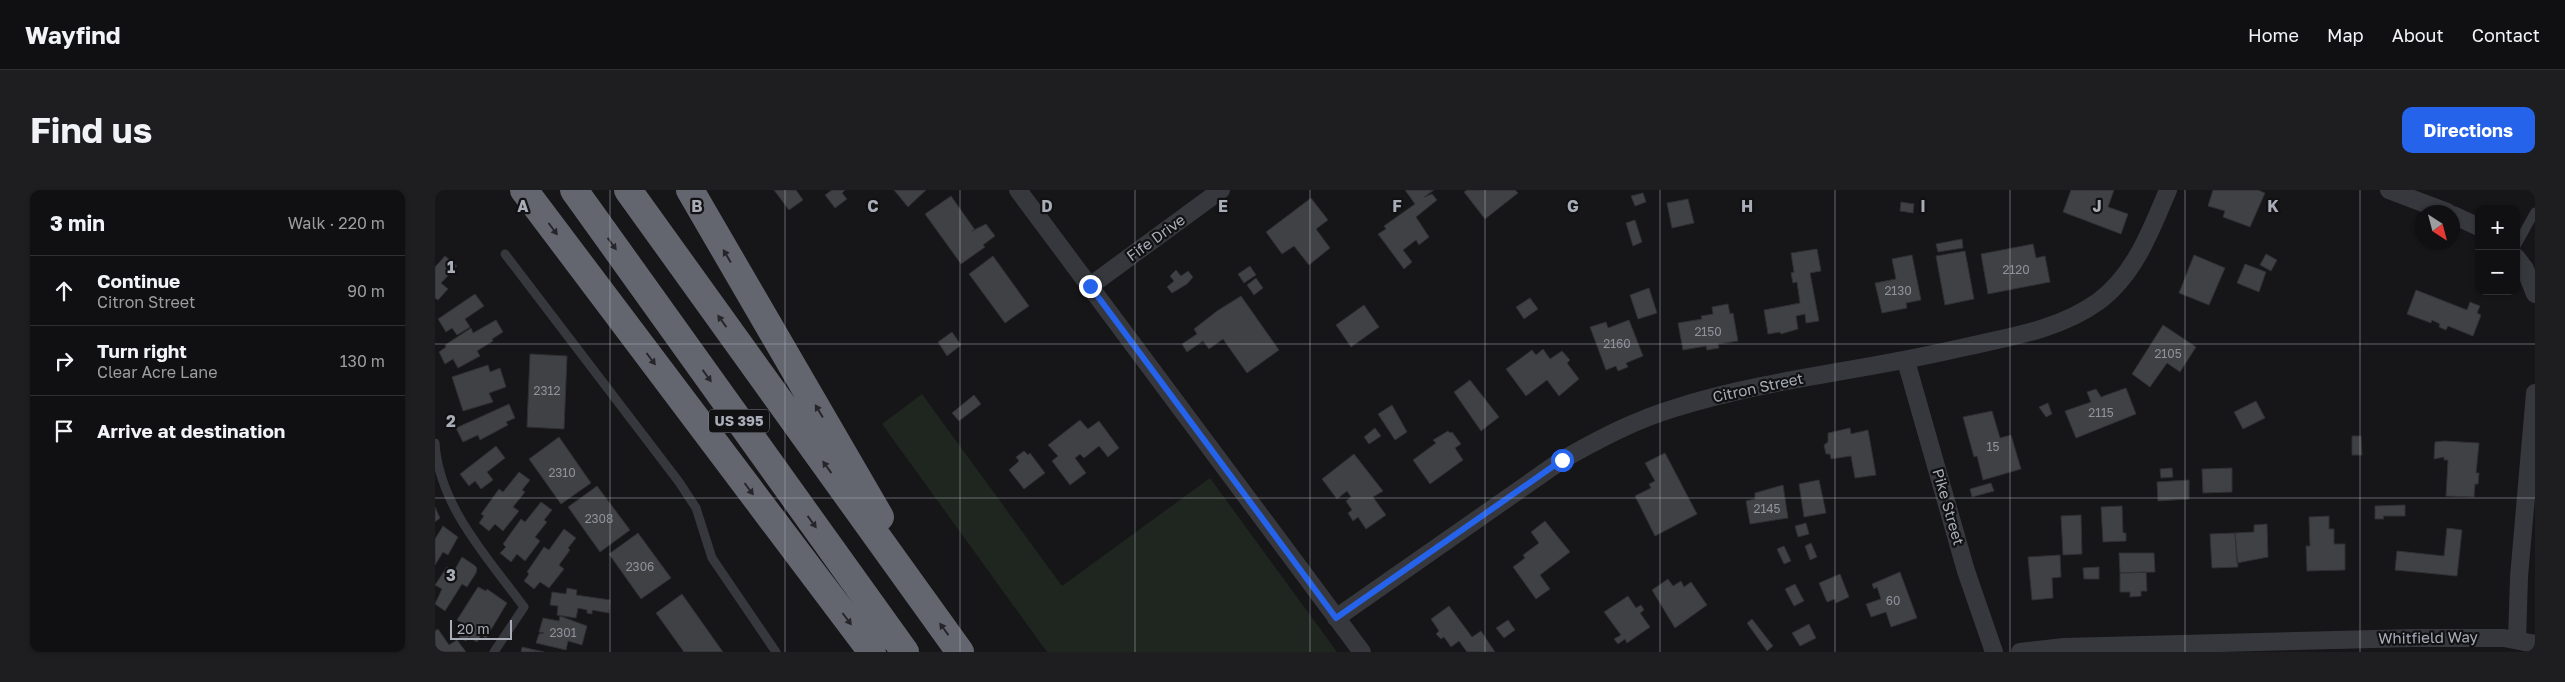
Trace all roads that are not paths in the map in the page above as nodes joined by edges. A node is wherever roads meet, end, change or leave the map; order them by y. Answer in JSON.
{"nodes":[{"id":1,"x":524,"y":190,"type":"edge"},
{"id":2,"x":574,"y":190,"type":"edge"},
{"id":3,"x":628,"y":190,"type":"edge"},
{"id":4,"x":690,"y":190,"type":"edge"},
{"id":5,"x":1018,"y":190,"type":"edge"},
{"id":6,"x":1221,"y":190,"type":"edge"},
{"id":7,"x":2168,"y":190,"type":"edge"},
{"id":8,"x":2389,"y":190,"type":"edge"},
{"id":9,"x":2429,"y":205,"type":"edge"},
{"id":10,"x":2535,"y":212,"type":"edge"},
{"id":11,"x":2460,"y":218,"type":"edge"},
{"id":12,"x":2475,"y":225,"type":"edge"},
{"id":13,"x":2520,"y":239,"type":"edge"},
{"id":14,"x":505,"y":254,"type":"dead end"},
{"id":15,"x":2520,"y":262,"type":"edge"},
{"id":16,"x":1090,"y":286,"type":"junction"},
{"id":17,"x":2535,"y":294,"type":"edge"},
{"id":18,"x":1905,"y":361,"type":"junction"},
{"id":19,"x":2535,"y":393,"type":"edge"},
{"id":20,"x":435,"y":443,"type":"edge"},
{"id":21,"x":927,"y":606,"type":"junction"},
{"id":22,"x":1336,"y":618,"type":"junction"},
{"id":23,"x":2517,"y":640,"type":"junction"},
{"id":24,"x":2535,"y":644,"type":"edge"},
{"id":25,"x":494,"y":652,"type":"edge"},
{"id":26,"x":776,"y":652,"type":"edge"},
{"id":27,"x":872,"y":652,"type":"edge"},
{"id":28,"x":905,"y":652,"type":"edge"},
{"id":29,"x":960,"y":652,"type":"edge"},
{"id":30,"x":1361,"y":652,"type":"edge"},
{"id":31,"x":1994,"y":652,"type":"edge"},
{"id":32,"x":2020,"y":652,"type":"edge"}],
"edges":[{"from":1,"to":27,"type":"highway","one_way":true},
{"from":2,"to":28,"type":"highway","number":"US 395","one_way":true},
{"from":21,"to":3,"type":"highway","number":"US 395","one_way":true},
{"from":21,"to":4,"type":"highway","one_way":true},
{"from":5,"to":16,"type":"street"},
{"from":6,"to":16,"type":"street","name":"Fife Drive"},
{"from":7,"to":18,"type":"street","name":"Citron Street"},
{"from":8,"to":9,"type":"street"},
{"from":10,"to":13,"type":"lane"},
{"from":11,"to":12,"type":"street"},
{"from":14,"to":26,"type":"lane"},
{"from":15,"to":17,"type":"street"},
{"from":16,"to":22,"type":"street"},
{"from":18,"to":22,"type":"street","name":"Citron Street"},
{"from":18,"to":31,"type":"street","name":"Pike Street"},
{"from":19,"to":23,"type":"street"},
{"from":20,"to":25,"type":"lane"},
{"from":29,"to":21,"type":"highway","number":"US 395","one_way":true},
{"from":22,"to":30,"type":"street"},
{"from":23,"to":24,"type":"street","name":"Whitfield Way"},
{"from":23,"to":32,"type":"street","name":"Whitfield Way"}]}
